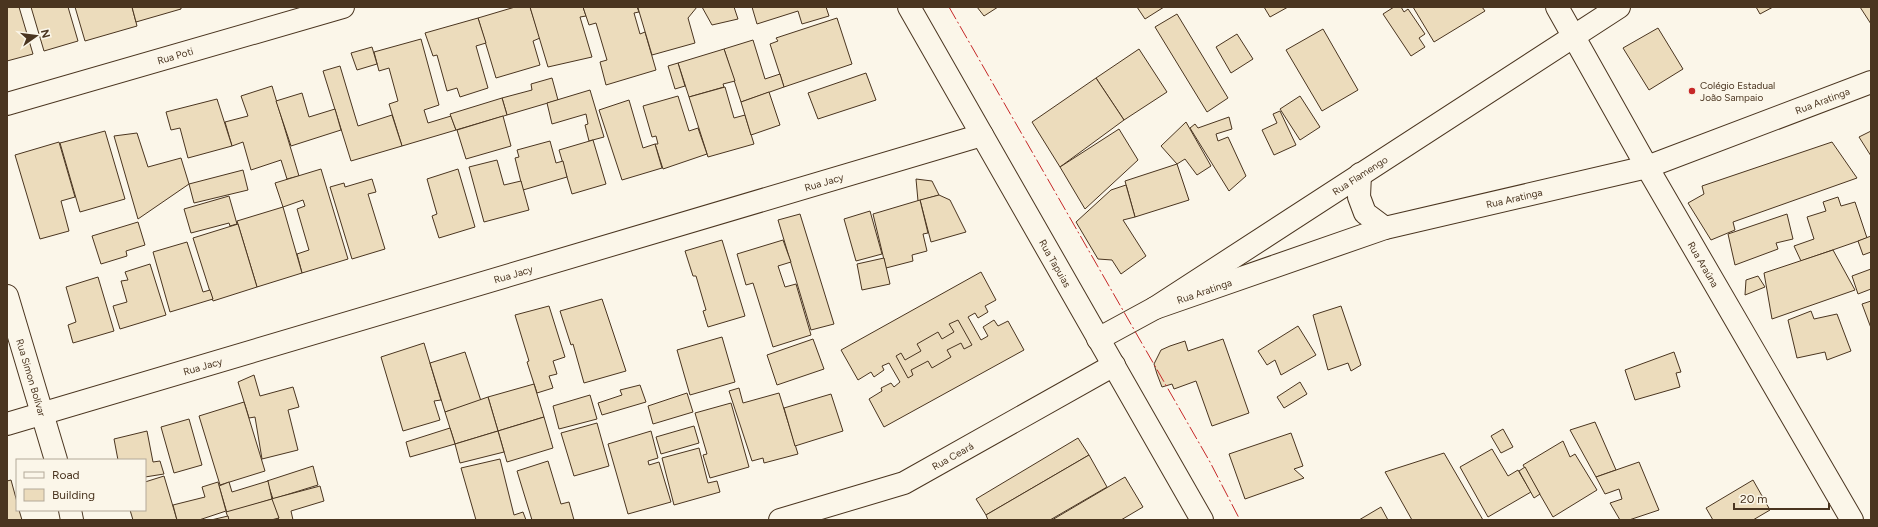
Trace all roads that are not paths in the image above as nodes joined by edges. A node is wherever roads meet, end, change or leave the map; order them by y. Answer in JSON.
{"nodes":[{"id":1,"x":343,"y":7,"type":"edge"},
{"id":2,"x":909,"y":7,"type":"edge"},
{"id":3,"x":1557,"y":7,"type":"edge"},
{"id":4,"x":1619,"y":7,"type":"edge"},
{"id":5,"x":1575,"y":37,"type":"junction"},
{"id":6,"x":1871,"y":82,"type":"edge"},
{"id":7,"x":7,"y":104,"type":"edge"},
{"id":8,"x":982,"y":135,"type":"junction"},
{"id":9,"x":1647,"y":167,"type":"junction"},
{"id":10,"x":1360,"y":174,"type":"junction"},
{"id":11,"x":1385,"y":228,"type":"junction"},
{"id":12,"x":7,"y":296,"type":"edge"},
{"id":13,"x":1155,"y":308,"type":"junction"},
{"id":14,"x":1098,"y":338,"type":"junction"},
{"id":15,"x":1114,"y":365,"type":"junction"},
{"id":16,"x":43,"y":413,"type":"junction"},
{"id":17,"x":7,"y":424,"type":"edge"},
{"id":18,"x":56,"y":459,"type":"edge"},
{"id":19,"x":780,"y":520,"type":"edge"},
{"id":20,"x":1202,"y":520,"type":"edge"},
{"id":21,"x":1852,"y":520,"type":"edge"}],
"edges":[{"from":1,"to":7,"type":"street","name":"Rua Poti"},
{"from":2,"to":8,"type":"street","name":"Rua Tapuias"},
{"from":3,"to":5,"type":"street","name":"Rua Araúna"},
{"from":4,"to":5,"type":"street","name":"Rua Flamengo"},
{"from":5,"to":9,"type":"street","name":"Rua Araúna"},
{"from":5,"to":10,"type":"street","name":"Rua Flamengo"},
{"from":6,"to":9,"type":"street","name":"Rua Aratinga"},
{"from":8,"to":14,"type":"street","name":"Rua Tapuias"},
{"from":8,"to":16,"type":"street","name":"Rua Jacy"},
{"from":9,"to":11,"type":"street","name":"Rua Aratinga"},
{"from":9,"to":21,"type":"street","name":"Rua Araúna"},
{"from":10,"to":11,"type":"street"},
{"from":10,"to":13,"type":"street","name":"Rua Flamengo"},
{"from":11,"to":13,"type":"street","name":"Rua Aratinga"},
{"from":12,"to":16,"type":"street","name":"Rua Simon Bolívar"},
{"from":13,"to":14,"type":"street","name":"Rua Flamengo"},
{"from":14,"to":15,"type":"street","name":"Rua Tapuias"},
{"from":15,"to":19,"type":"street","name":"Rua Ceará"},
{"from":15,"to":20,"type":"street","name":"Rua Tapuias"},
{"from":16,"to":17,"type":"street","name":"Rua Jacy"},
{"from":16,"to":18,"type":"street","name":"Rua Simon Bolívar"}]}
